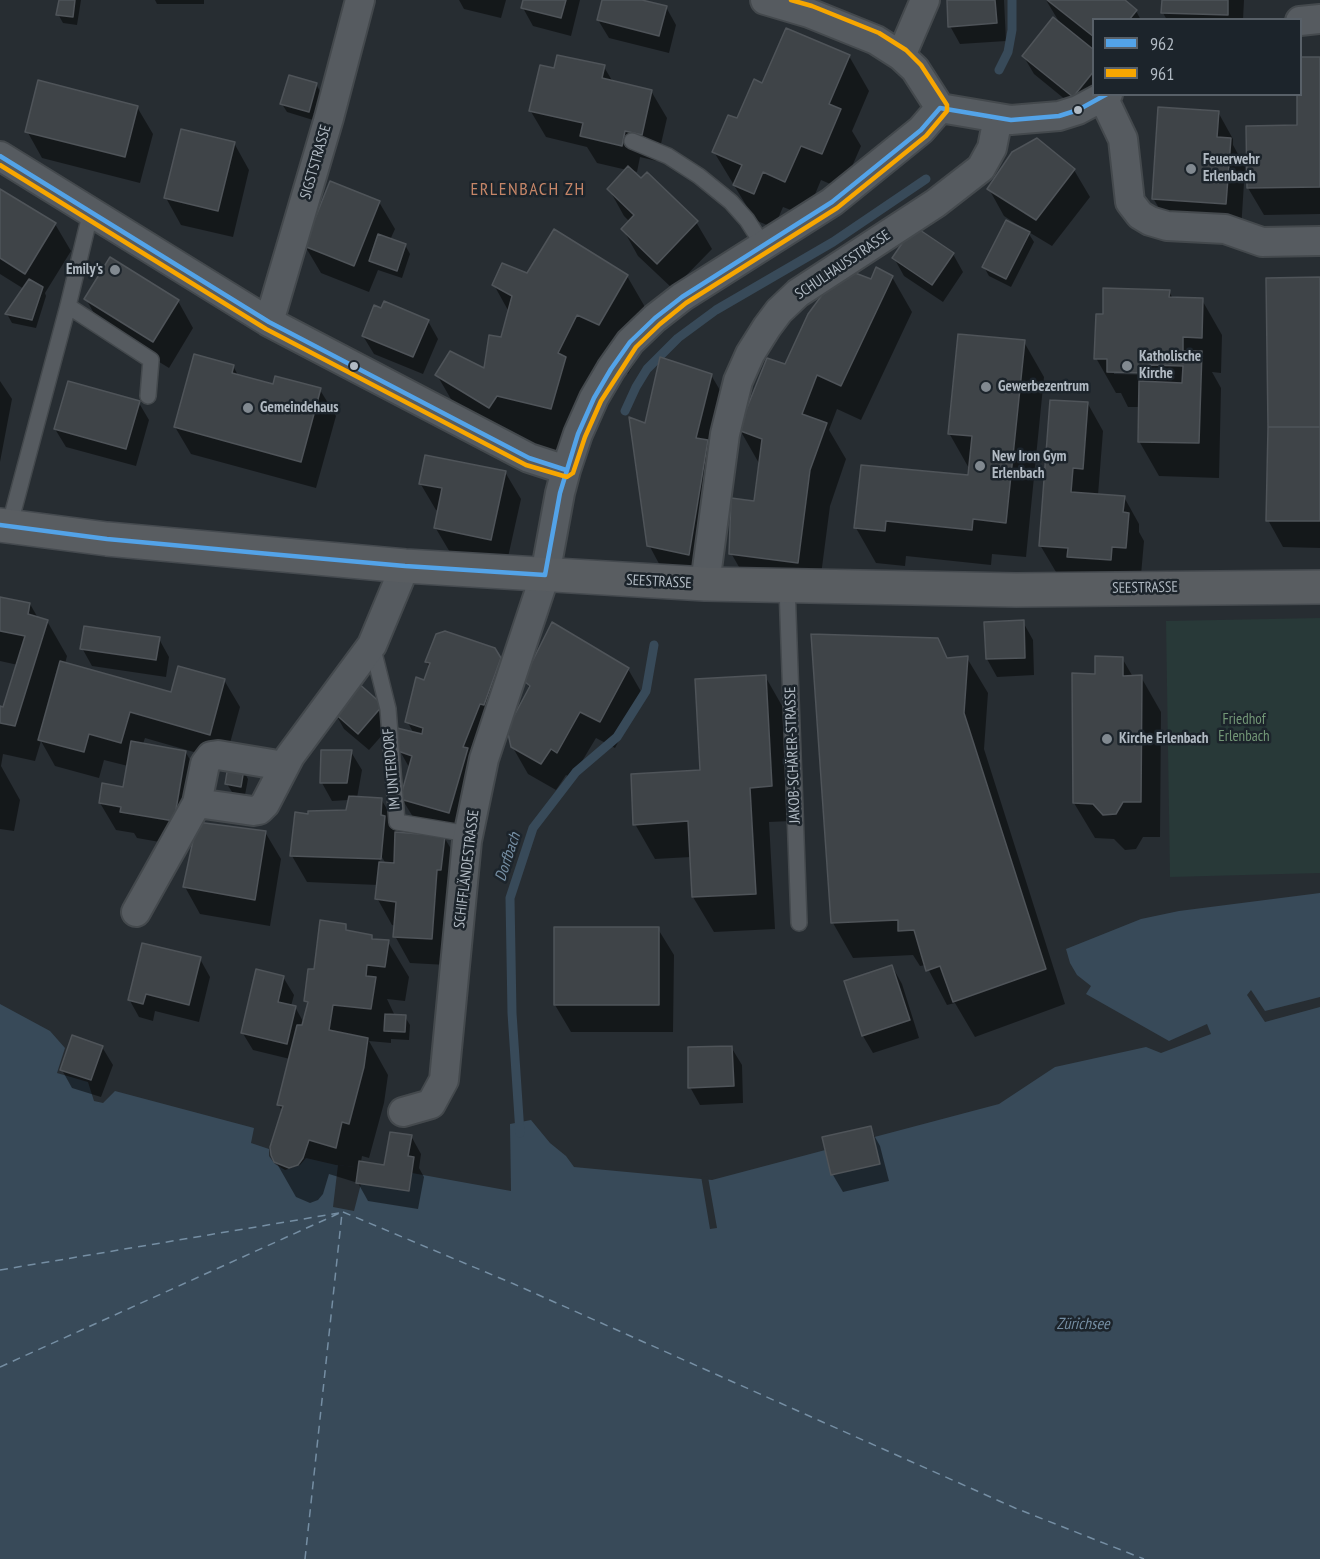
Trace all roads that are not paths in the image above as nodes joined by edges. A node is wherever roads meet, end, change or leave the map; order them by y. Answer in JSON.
{"nodes":[{"id":1,"x":360,"y":0,"type":"edge"},
{"id":2,"x":765,"y":0,"type":"edge"},
{"id":3,"x":925,"y":0,"type":"edge"},
{"id":4,"x":1320,"y":19,"type":"edge"},
{"id":5,"x":1302,"y":21,"type":"edge"},
{"id":6,"x":901,"y":56,"type":"junction"},
{"id":7,"x":1106,"y":96,"type":"edge"},
{"id":8,"x":940,"y":108,"type":"junction"},
{"id":9,"x":998,"y":118,"type":"junction"},
{"id":10,"x":632,"y":141,"type":"dead end"},
{"id":11,"x":0,"y":156,"type":"edge"},
{"id":12,"x":91,"y":211,"type":"junction"},
{"id":13,"x":1320,"y":241,"type":"edge"},
{"id":14,"x":763,"y":245,"type":"junction"},
{"id":15,"x":68,"y":306,"type":"junction"},
{"id":16,"x":269,"y":322,"type":"junction"},
{"id":17,"x":148,"y":396,"type":"dead end"},
{"id":18,"x":566,"y":470,"type":"junction"},
{"id":19,"x":4,"y":526,"type":"edge"},
{"id":20,"x":405,"y":566,"type":"junction"},
{"id":21,"x":545,"y":575,"type":"junction"},
{"id":22,"x":705,"y":584,"type":"junction"},
{"id":23,"x":787,"y":587,"type":"junction"},
{"id":24,"x":1320,"y":587,"type":"edge"},
{"id":25,"x":372,"y":645,"type":"junction"},
{"id":26,"x":284,"y":766,"type":"junction"},
{"id":27,"x":197,"y":803,"type":"junction"},
{"id":28,"x":468,"y":834,"type":"junction"},
{"id":29,"x":136,"y":912,"type":"dead end"},
{"id":30,"x":799,"y":923,"type":"dead end"},
{"id":31,"x":403,"y":1112,"type":"dead end"}],
"edges":[{"from":1,"to":16,"type":"street","name":"SIGSTSTRASSE"},
{"from":2,"to":6,"type":"street"},
{"from":3,"to":6,"type":"street"},
{"from":4,"to":5,"type":"street"},
{"from":6,"to":8,"type":"street"},
{"from":7,"to":9,"type":"street"},
{"from":7,"to":13,"type":"street"},
{"from":8,"to":9,"type":"street"},
{"from":8,"to":14,"type":"street","name":"SCHIFFLÄNDESTRASSE"},
{"from":9,"to":22,"type":"street","name":"SCHULHAUSSTRASSE"},
{"from":10,"to":14,"type":"lane"},
{"from":11,"to":12,"type":"street"},
{"from":12,"to":15,"type":"lane"},
{"from":12,"to":16,"type":"street"},
{"from":14,"to":18,"type":"street","name":"SCHIFFLÄNDESTRASSE"},
{"from":15,"to":17,"type":"lane"},
{"from":15,"to":19,"type":"lane"},
{"from":16,"to":18,"type":"street"},
{"from":18,"to":21,"type":"street","name":"SCHIFFLÄNDESTRASSE"},
{"from":19,"to":20,"type":"main road","name":"SEESTRASSE"},
{"from":20,"to":21,"type":"main road","name":"SEESTRASSE"},
{"from":20,"to":25,"type":"street"},
{"from":21,"to":22,"type":"main road","name":"SEESTRASSE"},
{"from":21,"to":28,"type":"street","name":"SCHIFFLÄNDESTRASSE"},
{"from":22,"to":23,"type":"main road","name":"SEESTRASSE"},
{"from":23,"to":24,"type":"main road","name":"SEESTRASSE"},
{"from":23,"to":30,"type":"lane","name":"JAKOB-SCHÄRER-STRASSE"},
{"from":25,"to":26,"type":"street"},
{"from":25,"to":28,"type":"lane","name":"IM UNTERDORF"},
{"from":26,"to":27,"type":"street"},
{"from":26,"to":27,"type":"street"},
{"from":27,"to":29,"type":"street"},
{"from":28,"to":31,"type":"street","name":"SCHIFFLÄNDESTRASSE"}]}
